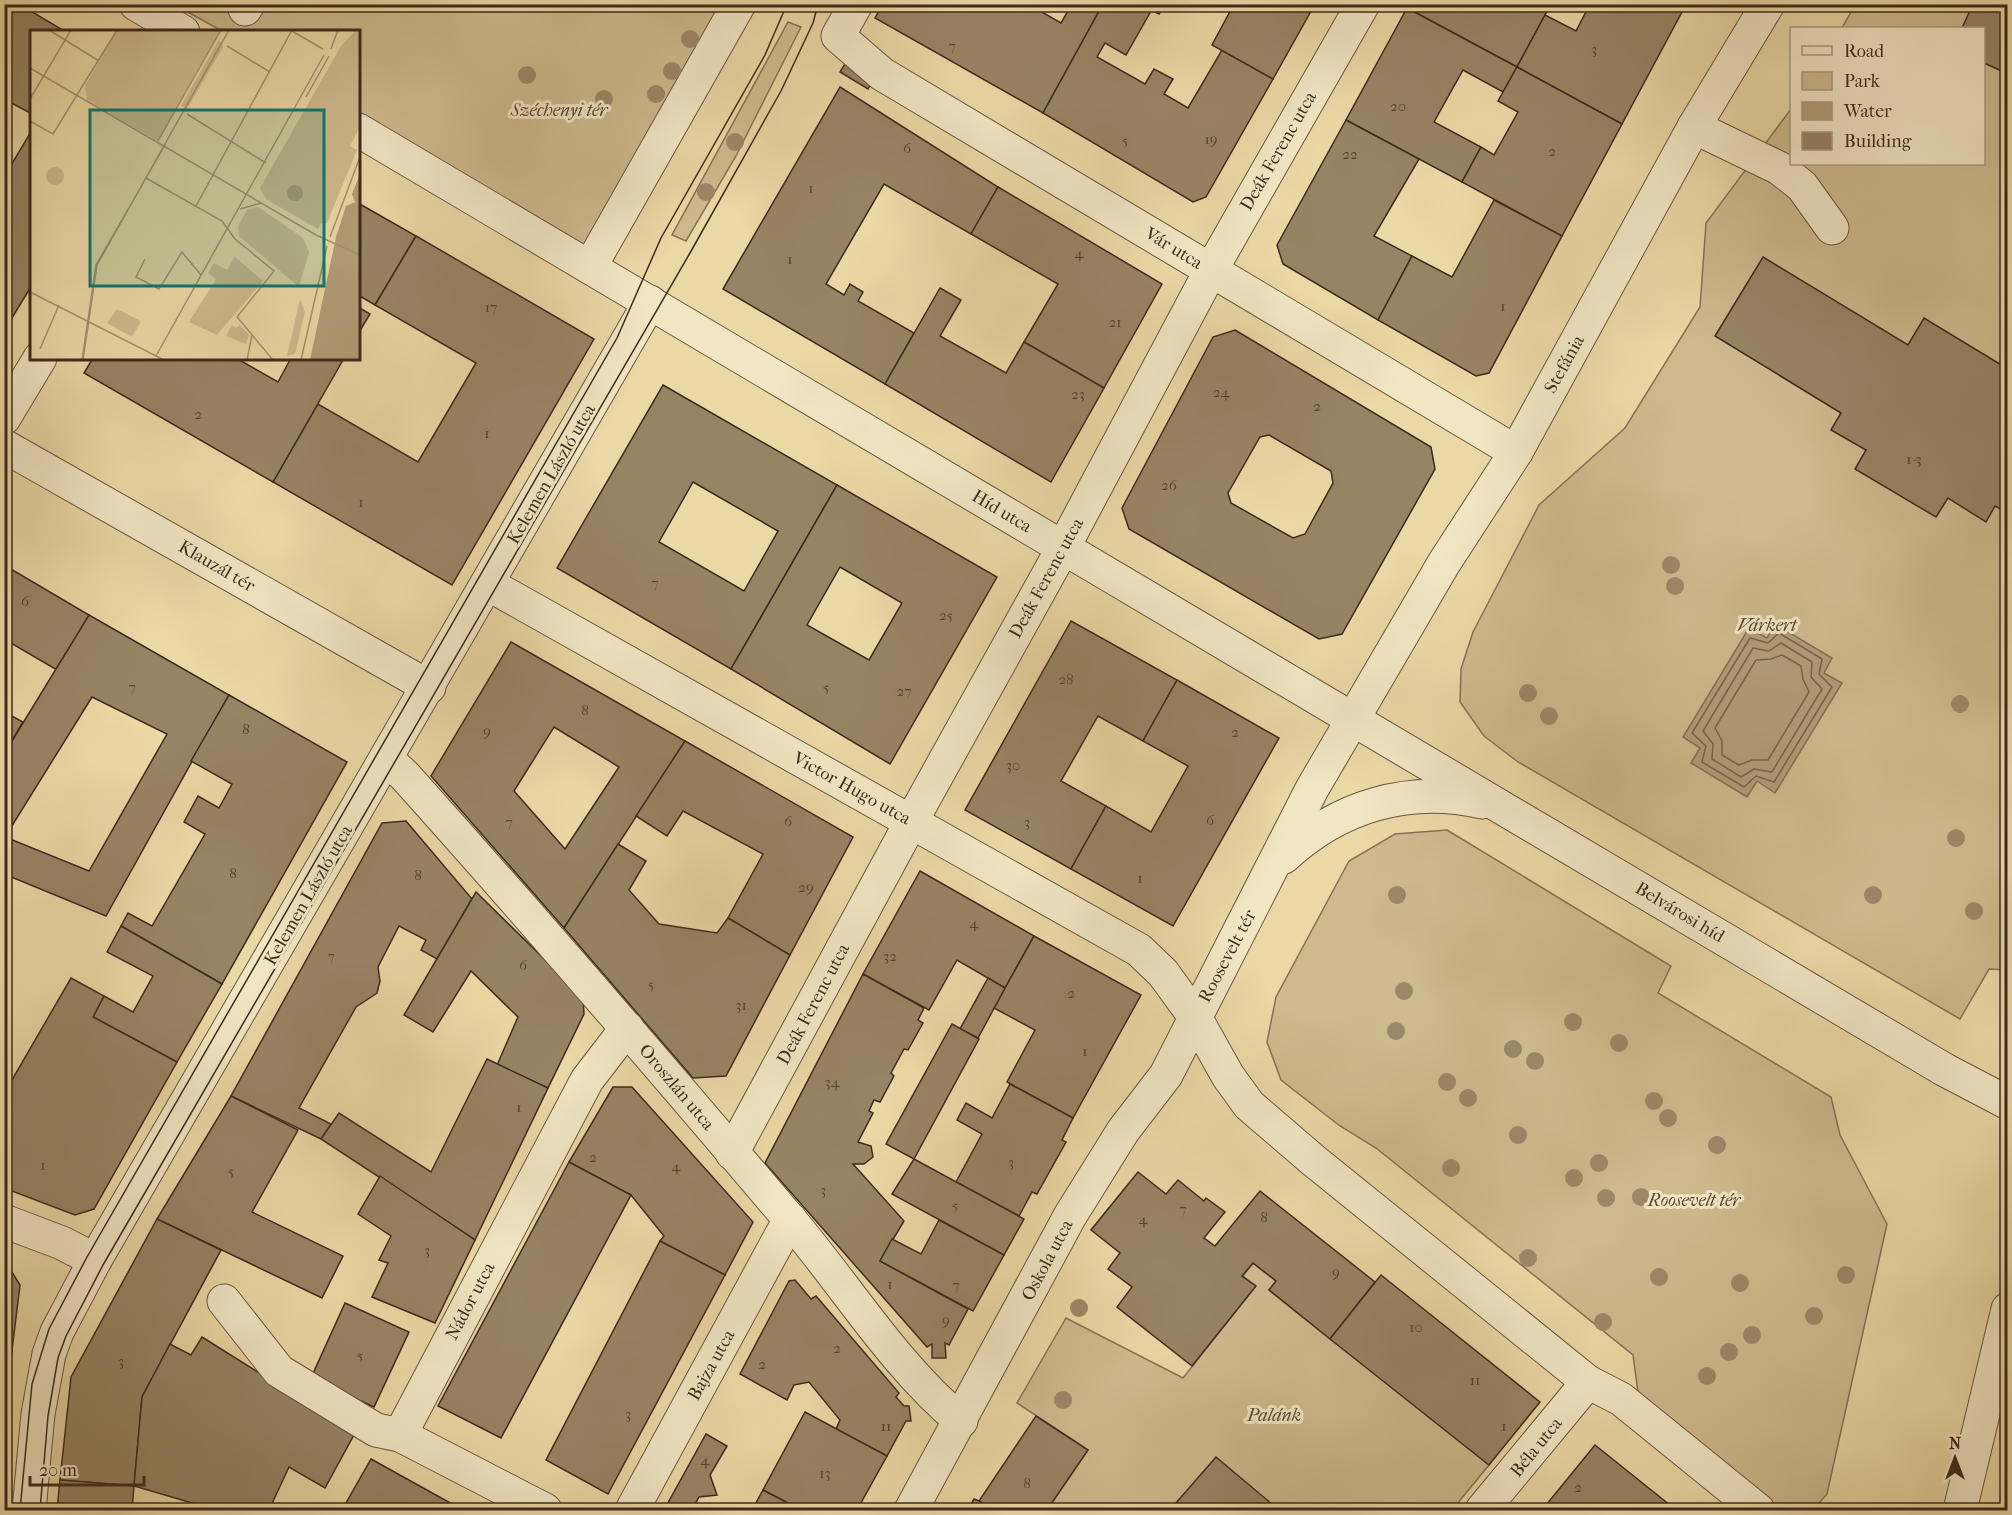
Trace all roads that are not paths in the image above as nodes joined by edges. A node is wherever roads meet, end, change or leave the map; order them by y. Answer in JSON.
{"nodes":[{"id":1,"x":136,"y":4,"type":"edge"},
{"id":2,"x":739,"y":4,"type":"edge"},
{"id":3,"x":856,"y":4,"type":"edge"},
{"id":4,"x":1362,"y":4,"type":"edge"},
{"id":5,"x":1768,"y":4,"type":"edge"},
{"id":6,"x":180,"y":30,"type":"edge"},
{"id":7,"x":1694,"y":127,"type":"junction"},
{"id":8,"x":360,"y":131,"type":"edge"},
{"id":9,"x":1832,"y":228,"type":"dead end"},
{"id":10,"x":590,"y":267,"type":"junction"},
{"id":11,"x":1211,"y":270,"type":"junction"},
{"id":12,"x":650,"y":302,"type":"junction"},
{"id":13,"x":39,"y":360,"type":"edge"},
{"id":14,"x":4,"y":418,"type":"edge"},
{"id":15,"x":4,"y":446,"type":"edge"},
{"id":16,"x":1516,"y":452,"type":"junction"},
{"id":17,"x":1063,"y":548,"type":"junction"},
{"id":18,"x":488,"y":584,"type":"junction"},
{"id":19,"x":429,"y":687,"type":"junction"},
{"id":20,"x":1353,"y":721,"type":"junction"},
{"id":21,"x":387,"y":759,"type":"junction"},
{"id":22,"x":1501,"y":806,"type":"junction"},
{"id":23,"x":911,"y":822,"type":"junction"},
{"id":24,"x":1275,"y":865,"type":"junction"},
{"id":25,"x":1195,"y":1017,"type":"junction"},
{"id":26,"x":619,"y":1019,"type":"junction"},
{"id":27,"x":2007,"y":1103,"type":"edge"},
{"id":28,"x":732,"y":1153,"type":"junction"},
{"id":29,"x":526,"y":1171,"type":"dead end"},
{"id":30,"x":790,"y":1219,"type":"junction"},
{"id":31,"x":4,"y":1221,"type":"edge"},
{"id":32,"x":95,"y":1260,"type":"junction"},
{"id":33,"x":224,"y":1301,"type":"dead end"},
{"id":34,"x":2007,"y":1310,"type":"edge"},
{"id":35,"x":1588,"y":1382,"type":"junction"},
{"id":36,"x":961,"y":1421,"type":"junction"},
{"id":37,"x":399,"y":1435,"type":"junction"},
{"id":38,"x":29,"y":1510,"type":"edge"},
{"id":39,"x":545,"y":1510,"type":"edge"},
{"id":40,"x":632,"y":1510,"type":"edge"},
{"id":41,"x":911,"y":1510,"type":"edge"},
{"id":42,"x":1482,"y":1510,"type":"edge"},
{"id":43,"x":1758,"y":1510,"type":"edge"},
{"id":44,"x":1960,"y":1510,"type":"edge"}],
"edges":[{"from":1,"to":6,"type":"street"},
{"from":2,"to":10,"type":"street"},
{"from":3,"to":11,"type":"street","name":"Vár utca"},
{"from":4,"to":11,"type":"street","name":"Deák Ferenc utca"},
{"from":5,"to":7,"type":"street","name":"Stefánia"},
{"from":7,"to":9,"type":"street"},
{"from":7,"to":16,"type":"street","name":"Stefánia"},
{"from":8,"to":10,"type":"street"},
{"from":10,"to":12,"type":"street"},
{"from":11,"to":16,"type":"street","name":"Vár utca"},
{"from":11,"to":17,"type":"street","name":"Deák Ferenc utca"},
{"from":12,"to":17,"type":"street","name":"Híd utca"},
{"from":12,"to":18,"type":"street","name":"Kelemen László utca"},
{"from":13,"to":14,"type":"street"},
{"from":15,"to":19,"type":"street","name":"Klauzál tér"},
{"from":16,"to":20,"type":"street","name":"Stefánia"},
{"from":17,"to":20,"type":"street","name":"Híd utca"},
{"from":17,"to":23,"type":"street","name":"Deák Ferenc utca"},
{"from":18,"to":19,"type":"street","name":"Kelemen László utca"},
{"from":18,"to":23,"type":"street","name":"Victor Hugo utca"},
{"from":19,"to":21,"type":"street","name":"Kelemen László utca"},
{"from":20,"to":22,"type":"street","name":"Belvárosi híd"},
{"from":20,"to":24,"type":"street","name":"Roosevelt tér"},
{"from":21,"to":26,"type":"street","name":"Oroszlán utca"},
{"from":21,"to":32,"type":"street","name":"Kelemen László utca"},
{"from":22,"to":24,"type":"street","name":"Roosevelt tér"},
{"from":22,"to":27,"type":"street","name":"Belvárosi híd"},
{"from":23,"to":25,"type":"street","name":"Victor Hugo utca"},
{"from":23,"to":28,"type":"street","name":"Deák Ferenc utca"},
{"from":24,"to":25,"type":"street","name":"Roosevelt tér"},
{"from":25,"to":35,"type":"street","name":"Roosevelt tér"},
{"from":25,"to":36,"type":"street","name":"Oskola utca"},
{"from":26,"to":28,"type":"street","name":"Oroszlán utca"},
{"from":26,"to":29,"type":"street"},
{"from":26,"to":37,"type":"street","name":"Nádor utca"},
{"from":28,"to":30,"type":"street","name":"Oroszlán utca"},
{"from":30,"to":36,"type":"street","name":"Oroszlán utca"},
{"from":30,"to":40,"type":"street","name":"Bajza utca"},
{"from":31,"to":32,"type":"street"},
{"from":32,"to":38,"type":"street","name":"Kelemen László utca"},
{"from":33,"to":37,"type":"street"},
{"from":34,"to":44,"type":"street"},
{"from":35,"to":42,"type":"street","name":"Béla utca"},
{"from":35,"to":43,"type":"street","name":"Roosevelt tér"},
{"from":36,"to":41,"type":"street","name":"Oskola utca"},
{"from":37,"to":39,"type":"street"}]}
